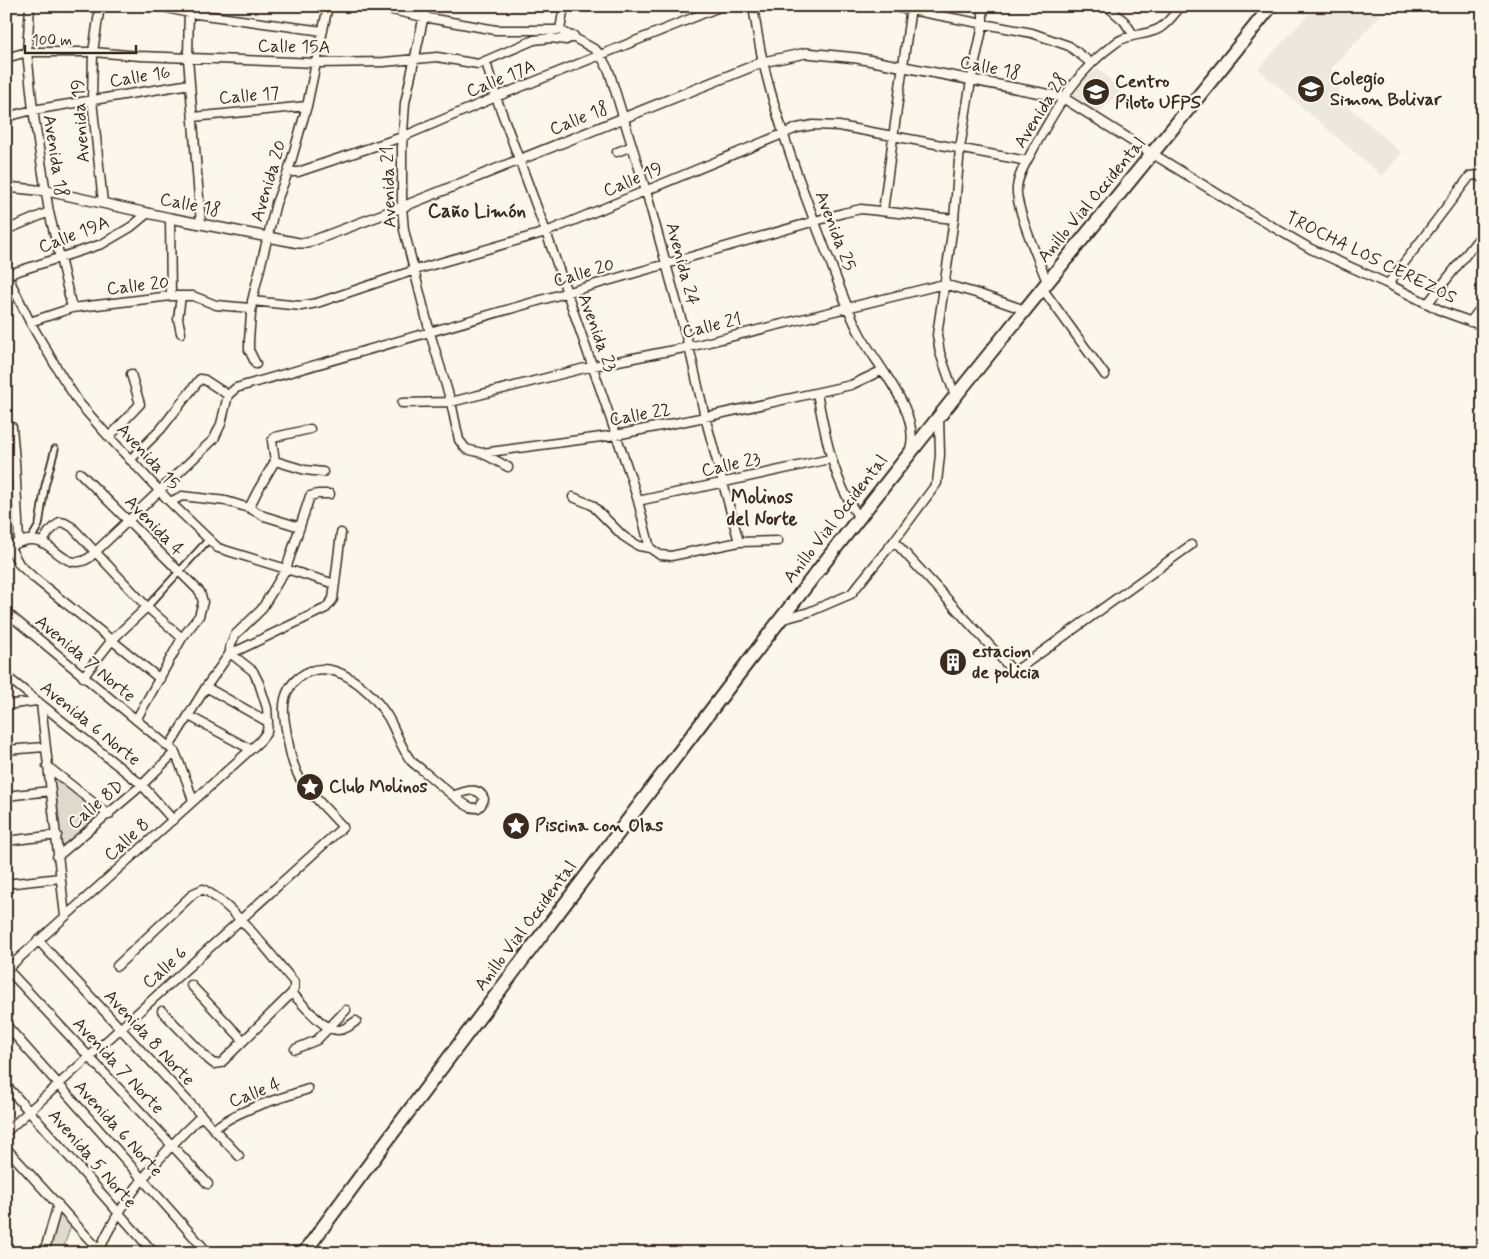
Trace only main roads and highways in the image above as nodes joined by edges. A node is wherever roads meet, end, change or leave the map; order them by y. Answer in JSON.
{"nodes":[{"id":1,"x":1271,"y":6,"type":"edge"},
{"id":2,"x":304,"y":1253,"type":"edge"}],
"edges":[{"from":1,"to":2,"type":"highway","name":"Anillo Vial Occidental"}]}
